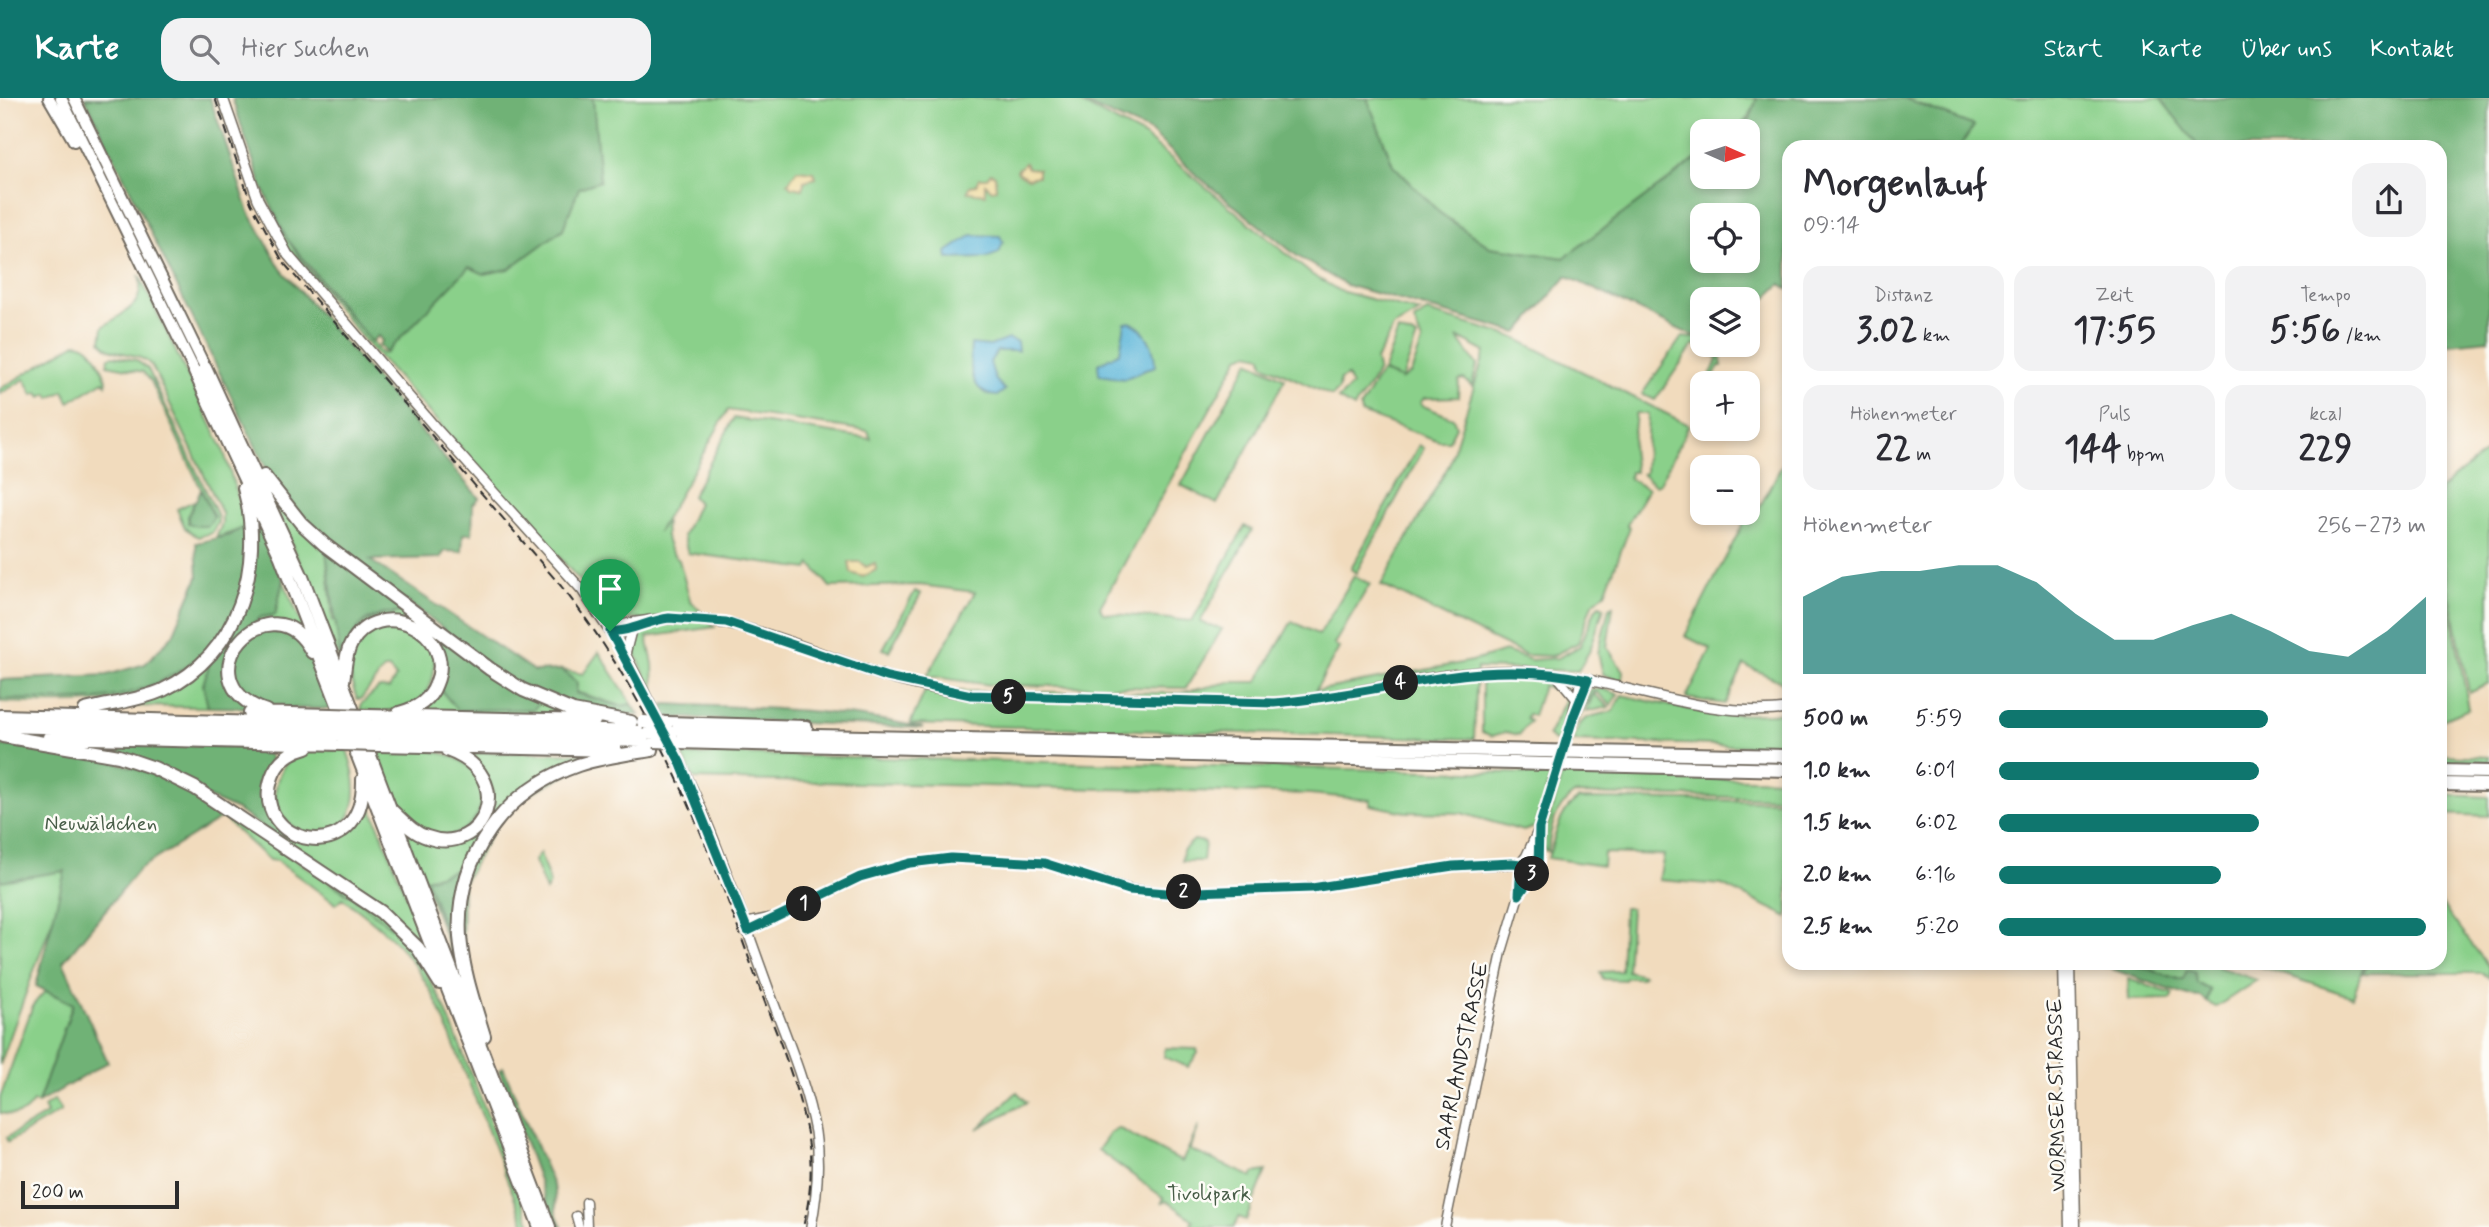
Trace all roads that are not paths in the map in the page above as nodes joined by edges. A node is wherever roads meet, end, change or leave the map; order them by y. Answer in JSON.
{"nodes":[{"id":1,"x":49,"y":98,"type":"edge"},
{"id":2,"x":61,"y":98,"type":"edge"},
{"id":3,"x":74,"y":98,"type":"edge"},
{"id":4,"x":223,"y":98,"type":"edge"},
{"id":5,"x":95,"y":169,"type":"junction"},
{"id":6,"x":200,"y":370,"type":"junction"},
{"id":7,"x":229,"y":443,"type":"junction"},
{"id":8,"x":247,"y":454,"type":"junction"},
{"id":9,"x":649,"y":620,"type":"junction"},
{"id":10,"x":632,"y":627,"type":"junction"},
{"id":11,"x":610,"y":630,"type":"junction"},
{"id":12,"x":625,"y":654,"type":"junction"},
{"id":13,"x":325,"y":671,"type":"junction"},
{"id":14,"x":1555,"y":674,"type":"junction"},
{"id":15,"x":1585,"y":680,"type":"junction"},
{"id":16,"x":343,"y":685,"type":"junction"},
{"id":17,"x":1576,"y":698,"type":"junction"},
{"id":18,"x":0,"y":708,"type":"edge"},
{"id":19,"x":1782,"y":709,"type":"edge"},
{"id":20,"x":85,"y":710,"type":"junction"},
{"id":21,"x":272,"y":714,"type":"junction"},
{"id":22,"x":1574,"y":715,"type":"junction"},
{"id":23,"x":0,"y":716,"type":"edge"},
{"id":24,"x":381,"y":716,"type":"junction"},
{"id":25,"x":372,"y":730,"type":"junction"},
{"id":26,"x":335,"y":732,"type":"junction"},
{"id":27,"x":1,"y":733,"type":"edge"},
{"id":28,"x":648,"y":736,"type":"junction"},
{"id":29,"x":673,"y":737,"type":"junction"},
{"id":30,"x":436,"y":746,"type":"junction"},
{"id":31,"x":1782,"y":756,"type":"edge"},
{"id":32,"x":363,"y":769,"type":"junction"},
{"id":33,"x":1782,"y":769,"type":"edge"},
{"id":34,"x":2447,"y":771,"type":"edge"},
{"id":35,"x":2489,"y":772,"type":"edge"},
{"id":36,"x":2447,"y":784,"type":"edge"},
{"id":37,"x":2489,"y":785,"type":"edge"},
{"id":38,"x":389,"y":808,"type":"junction"},
{"id":39,"x":1539,"y":828,"type":"junction"},
{"id":40,"x":1537,"y":859,"type":"junction"},
{"id":41,"x":1523,"y":863,"type":"junction"},
{"id":42,"x":1533,"y":873,"type":"junction"},
{"id":43,"x":1519,"y":895,"type":"junction"},
{"id":44,"x":747,"y":927,"type":"junction"},
{"id":45,"x":2063,"y":970,"type":"edge"},
{"id":46,"x":2071,"y":970,"type":"edge"},
{"id":47,"x":468,"y":1040,"type":"junction"},
{"id":48,"x":499,"y":1095,"type":"junction"},
{"id":49,"x":586,"y":1202,"type":"dead end"},
{"id":50,"x":576,"y":1216,"type":"dead end"},
{"id":51,"x":540,"y":1227,"type":"edge"},
{"id":52,"x":549,"y":1227,"type":"edge"},
{"id":53,"x":579,"y":1227,"type":"edge"},
{"id":54,"x":587,"y":1227,"type":"edge"},
{"id":55,"x":811,"y":1227,"type":"edge"},
{"id":56,"x":1445,"y":1227,"type":"edge"},
{"id":57,"x":2069,"y":1227,"type":"edge"},
{"id":58,"x":2076,"y":1227,"type":"edge"}],
"edges":[{"from":1,"to":5,"type":"highway"},
{"from":2,"to":5,"type":"highway"},
{"from":3,"to":6,"type":"highway"},
{"from":4,"to":11,"type":"main road"},
{"from":5,"to":6,"type":"highway"},
{"from":6,"to":7,"type":"highway"},
{"from":6,"to":8,"type":"highway"},
{"from":7,"to":13,"type":"highway"},
{"from":7,"to":20,"type":"highway"},
{"from":8,"to":16,"type":"highway"},
{"from":8,"to":28,"type":"highway"},
{"from":9,"to":10,"type":"main road"},
{"from":9,"to":11,"type":"main road"},
{"from":9,"to":14,"type":"main road"},
{"from":10,"to":11,"type":"main road"},
{"from":10,"to":12,"type":"main road"},
{"from":11,"to":12,"type":"main road"},
{"from":12,"to":29,"type":"main road"},
{"from":13,"to":21,"type":"highway"},
{"from":13,"to":32,"type":"highway"},
{"from":14,"to":15,"type":"main road"},
{"from":14,"to":17,"type":"street"},
{"from":15,"to":17,"type":"street"},
{"from":15,"to":19,"type":"main road"},
{"from":15,"to":22,"type":"street"},
{"from":16,"to":24,"type":"highway"},
{"from":16,"to":38,"type":"highway"},
{"from":17,"to":22,"type":"street"},
{"from":18,"to":20,"type":"highway"},
{"from":20,"to":21,"type":"highway"},
{"from":21,"to":26,"type":"highway"},
{"from":22,"to":39,"type":"street","name":"SAARLANDSTRASSE","bridge":true},
{"from":23,"to":26,"type":"highway"},
{"from":24,"to":25,"type":"highway"},
{"from":24,"to":28,"type":"highway"},
{"from":25,"to":26,"type":"highway","bridge":true},
{"from":25,"to":26,"type":"highway","bridge":true},
{"from":25,"to":28,"type":"highway"},
{"from":25,"to":30,"type":"highway"},
{"from":26,"to":27,"type":"highway"},
{"from":26,"to":32,"type":"highway"},
{"from":27,"to":47,"type":"highway"},
{"from":28,"to":29,"type":"highway","bridge":true},
{"from":28,"to":29,"type":"highway","bridge":true},
{"from":28,"to":30,"type":"highway"},
{"from":28,"to":48,"type":"highway"},
{"from":29,"to":31,"type":"highway"},
{"from":29,"to":33,"type":"highway"},
{"from":29,"to":44,"type":"main road"},
{"from":30,"to":38,"type":"highway"},
{"from":32,"to":47,"type":"highway"},
{"from":34,"to":35,"type":"highway"},
{"from":36,"to":37,"type":"highway"},
{"from":38,"to":48,"type":"highway"},
{"from":39,"to":40,"type":"street","name":"SAARLANDSTRASSE"},
{"from":39,"to":41,"type":"street","name":"SAARLANDSTRASSE"},
{"from":40,"to":41,"type":"street"},
{"from":40,"to":42,"type":"street","name":"SAARLANDSTRASSE"},
{"from":41,"to":42,"type":"street"},
{"from":41,"to":43,"type":"street","name":"SAARLANDSTRASSE"},
{"from":41,"to":44,"type":"street"},
{"from":42,"to":43,"type":"street","name":"SAARLANDSTRASSE"},
{"from":43,"to":56,"type":"street","name":"SAARLANDSTRASSE"},
{"from":44,"to":55,"type":"main road"},
{"from":45,"to":57,"type":"street"},
{"from":46,"to":58,"type":"street","name":"WORMSER STRASSE"},
{"from":47,"to":51,"type":"highway"},
{"from":48,"to":52,"type":"highway"},
{"from":49,"to":54,"type":"street"},
{"from":50,"to":53,"type":"street"}]}
